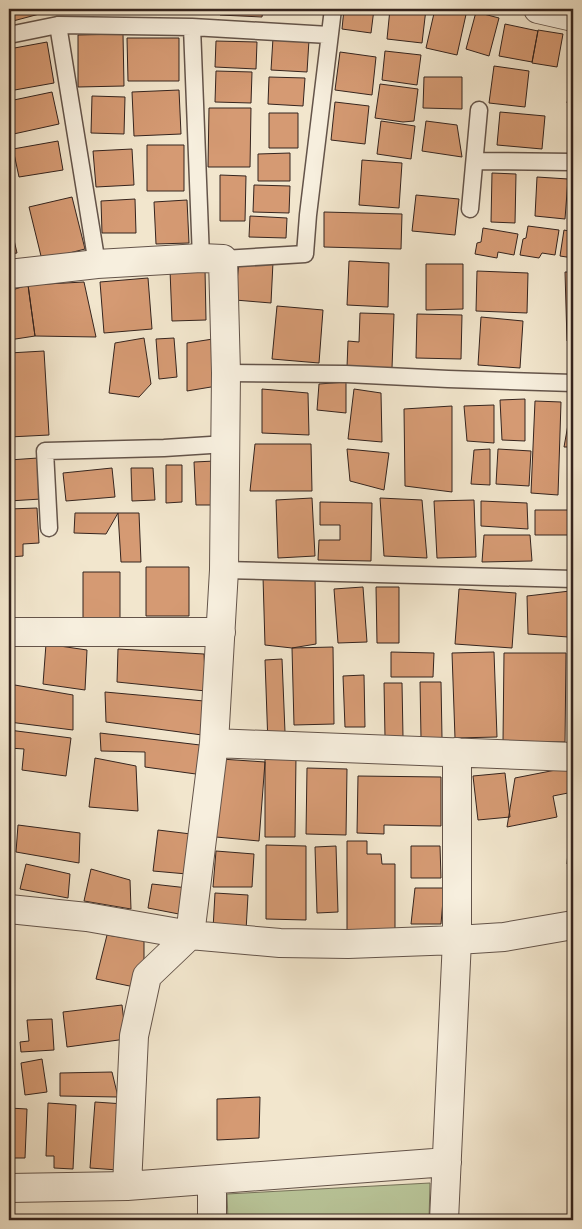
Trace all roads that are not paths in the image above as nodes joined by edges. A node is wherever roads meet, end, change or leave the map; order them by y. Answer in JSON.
{"nodes":[{"id":1,"x":332,"y":9,"type":"edge"},
{"id":2,"x":538,"y":9,"type":"edge"},
{"id":3,"x":573,"y":17,"type":"edge"},
{"id":4,"x":58,"y":25,"type":"junction"},
{"id":5,"x":192,"y":27,"type":"junction"},
{"id":6,"x":9,"y":35,"type":"edge"},
{"id":7,"x":329,"y":35,"type":"junction"},
{"id":8,"x":479,"y":110,"type":"dead end"},
{"id":9,"x":475,"y":161,"type":"junction"},
{"id":10,"x":573,"y":162,"type":"edge"},
{"id":11,"x":470,"y":209,"type":"dead end"},
{"id":12,"x":212,"y":259,"type":"junction"},
{"id":13,"x":97,"y":264,"type":"junction"},
{"id":14,"x":9,"y":274,"type":"edge"},
{"id":15,"x":226,"y":373,"type":"junction"},
{"id":16,"x":573,"y":383,"type":"edge"},
{"id":17,"x":226,"y":444,"type":"junction"},
{"id":18,"x":49,"y":528,"type":"dead end"},
{"id":19,"x":224,"y":570,"type":"junction"},
{"id":20,"x":573,"y":579,"type":"edge"},
{"id":21,"x":9,"y":632,"type":"edge"},
{"id":22,"x":220,"y":632,"type":"junction"},
{"id":23,"x":214,"y":743,"type":"junction"},
{"id":24,"x":456,"y":752,"type":"junction"},
{"id":25,"x":573,"y":757,"type":"edge"},
{"id":26,"x":9,"y":909,"type":"edge"},
{"id":27,"x":573,"y":925,"type":"edge"},
{"id":28,"x":190,"y":935,"type":"junction"},
{"id":29,"x":457,"y":940,"type":"junction"},
{"id":30,"x":447,"y":1162,"type":"junction"},
{"id":31,"x":212,"y":1180,"type":"junction"},
{"id":32,"x":128,"y":1186,"type":"junction"},
{"id":33,"x":9,"y":1188,"type":"edge"},
{"id":34,"x":212,"y":1220,"type":"edge"},
{"id":35,"x":444,"y":1220,"type":"edge"}],
"edges":[{"from":1,"to":7,"type":"lane"},
{"from":2,"to":3,"type":"street"},
{"from":4,"to":5,"type":"lane"},
{"from":4,"to":6,"type":"lane"},
{"from":4,"to":13,"type":"lane"},
{"from":5,"to":7,"type":"lane"},
{"from":5,"to":12,"type":"lane"},
{"from":7,"to":12,"type":"lane"},
{"from":8,"to":9,"type":"lane"},
{"from":9,"to":10,"type":"lane"},
{"from":9,"to":11,"type":"lane"},
{"from":12,"to":13,"type":"street"},
{"from":12,"to":15,"type":"street"},
{"from":13,"to":14,"type":"street"},
{"from":15,"to":16,"type":"lane"},
{"from":15,"to":17,"type":"street"},
{"from":17,"to":18,"type":"lane"},
{"from":17,"to":19,"type":"street"},
{"from":19,"to":20,"type":"lane"},
{"from":19,"to":22,"type":"street"},
{"from":21,"to":22,"type":"street"},
{"from":22,"to":23,"type":"street"},
{"from":23,"to":24,"type":"street"},
{"from":23,"to":28,"type":"street"},
{"from":24,"to":25,"type":"street"},
{"from":24,"to":29,"type":"street"},
{"from":26,"to":28,"type":"street"},
{"from":27,"to":29,"type":"street"},
{"from":28,"to":29,"type":"street"},
{"from":28,"to":32,"type":"street"},
{"from":29,"to":30,"type":"street"},
{"from":30,"to":31,"type":"street"},
{"from":30,"to":35,"type":"street"},
{"from":31,"to":32,"type":"street"},
{"from":31,"to":34,"type":"street"},
{"from":32,"to":33,"type":"street"}]}
